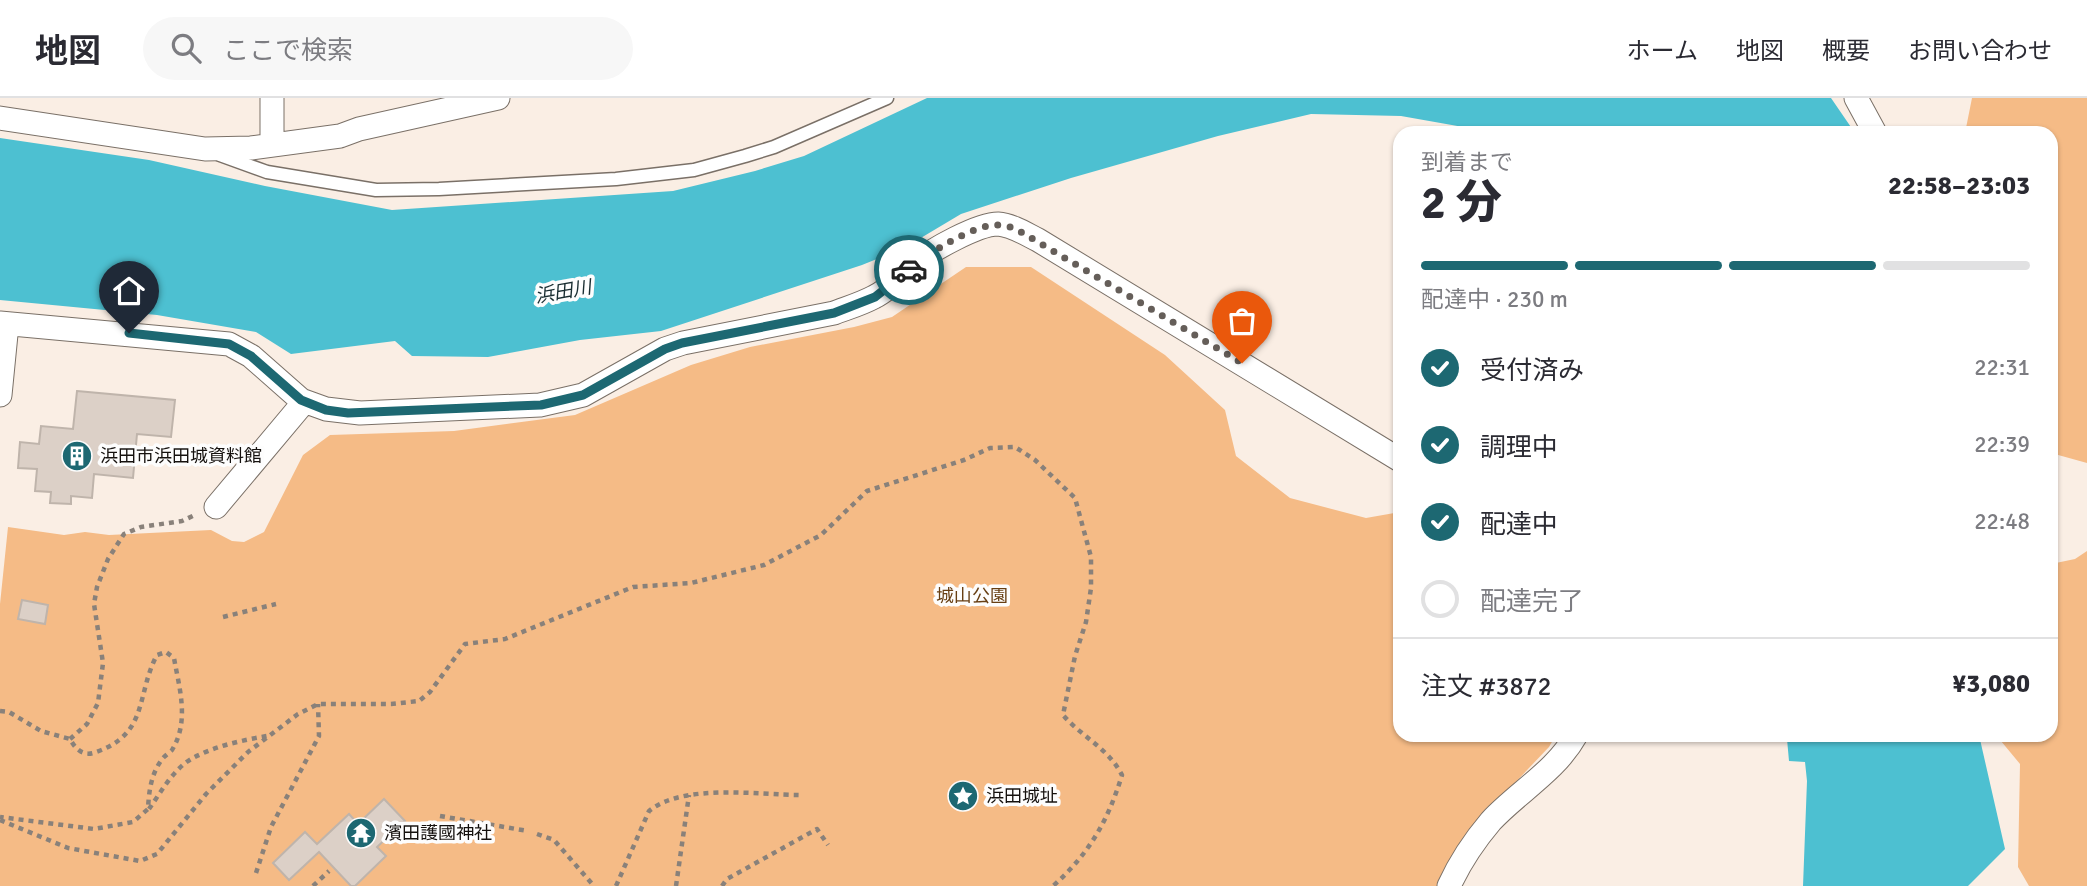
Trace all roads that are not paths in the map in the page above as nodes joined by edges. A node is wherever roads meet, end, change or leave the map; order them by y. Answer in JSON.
{"nodes":[{"id":1,"x":272,"y":98,"type":"edge"},
{"id":2,"x":498,"y":98,"type":"edge"},
{"id":3,"x":887,"y":98,"type":"edge"},
{"id":4,"x":1856,"y":98,"type":"edge"},
{"id":5,"x":0,"y":118,"type":"edge"},
{"id":6,"x":1871,"y":126,"type":"edge"},
{"id":7,"x":272,"y":143,"type":"junction"},
{"id":8,"x":205,"y":149,"type":"junction"},
{"id":9,"x":4,"y":323,"type":"edge"},
{"id":10,"x":0,"y":395,"type":"edge"},
{"id":11,"x":301,"y":400,"type":"junction"},
{"id":12,"x":1393,"y":456,"type":"edge"},
{"id":13,"x":216,"y":507,"type":"road end"},
{"id":14,"x":1570,"y":742,"type":"edge"},
{"id":15,"x":1449,"y":886,"type":"edge"}],
"edges":[{"from":1,"to":7,"type":"street"},
{"from":2,"to":7,"type":"street"},
{"from":3,"to":8,"type":"lane"},
{"from":4,"to":6,"type":"street"},
{"from":5,"to":8,"type":"street"},
{"from":7,"to":8,"type":"street"},
{"from":9,"to":10,"type":"street"},
{"from":9,"to":11,"type":"street"},
{"from":11,"to":12,"type":"street"},
{"from":11,"to":13,"type":"street"},
{"from":14,"to":15,"type":"street"}]}
